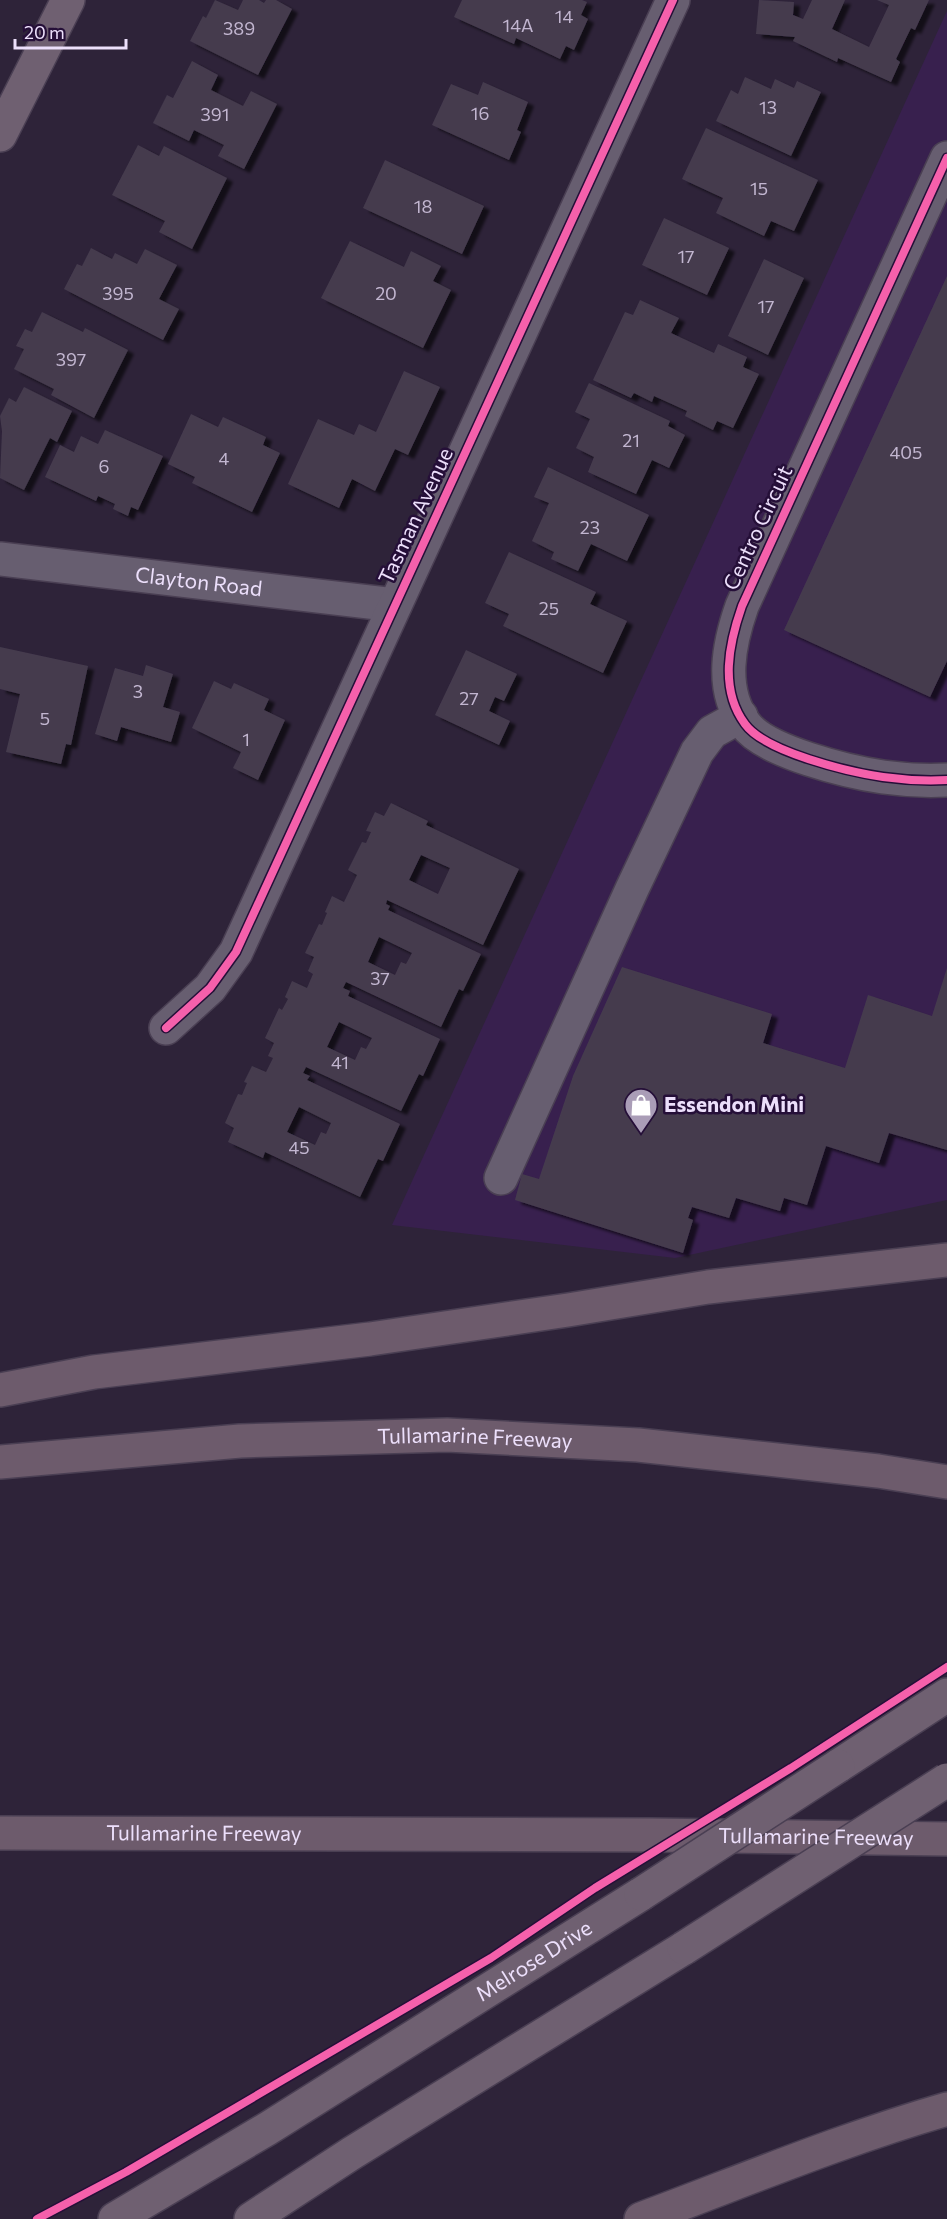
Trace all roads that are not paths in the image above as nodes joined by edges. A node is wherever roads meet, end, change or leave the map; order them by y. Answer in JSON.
{"nodes":[{"id":1,"x":68,"y":0,"type":"edge"},
{"id":2,"x":673,"y":0,"type":"edge"},
{"id":3,"x":0,"y":135,"type":"edge"},
{"id":4,"x":947,"y":158,"type":"edge"},
{"id":5,"x":0,"y":559,"type":"edge"},
{"id":6,"x":395,"y":605,"type":"junction"},
{"id":7,"x":741,"y":716,"type":"junction"},
{"id":8,"x":947,"y":780,"type":"edge"},
{"id":9,"x":166,"y":1028,"type":"dead end"},
{"id":10,"x":501,"y":1179,"type":"dead end"},
{"id":11,"x":947,"y":1260,"type":"edge"},
{"id":12,"x":0,"y":1390,"type":"edge"},
{"id":13,"x":0,"y":1462,"type":"edge"},
{"id":14,"x":947,"y":1482,"type":"edge"},
{"id":15,"x":947,"y":1695,"type":"edge"},
{"id":16,"x":947,"y":1780,"type":"edge"},
{"id":17,"x":0,"y":1833,"type":"edge"},
{"id":18,"x":947,"y":1839,"type":"edge"},
{"id":19,"x":947,"y":2109,"type":"edge"},
{"id":20,"x":115,"y":2219,"type":"edge"},
{"id":21,"x":252,"y":2219,"type":"edge"},
{"id":22,"x":642,"y":2219,"type":"edge"}],
"edges":[{"from":1,"to":3,"type":"main road"},
{"from":2,"to":6,"type":"street","name":"Tasman Avenue"},
{"from":4,"to":7,"type":"street","name":"Centro Circuit"},
{"from":5,"to":6,"type":"street","name":"Clayton Road"},
{"from":6,"to":9,"type":"street","name":"Tasman Avenue"},
{"from":7,"to":8,"type":"street","name":"Centro Circuit"},
{"from":7,"to":10,"type":"street"},
{"from":11,"to":12,"type":"highway"},
{"from":13,"to":14,"type":"highway","name":"Tullamarine Freeway"},
{"from":15,"to":20,"type":"main road","name":"Melrose Drive","bridge":true},
{"from":16,"to":21,"type":"main road","bridge":true},
{"from":17,"to":18,"type":"highway","name":"Tullamarine Freeway"},
{"from":19,"to":22,"type":"highway"}]}
